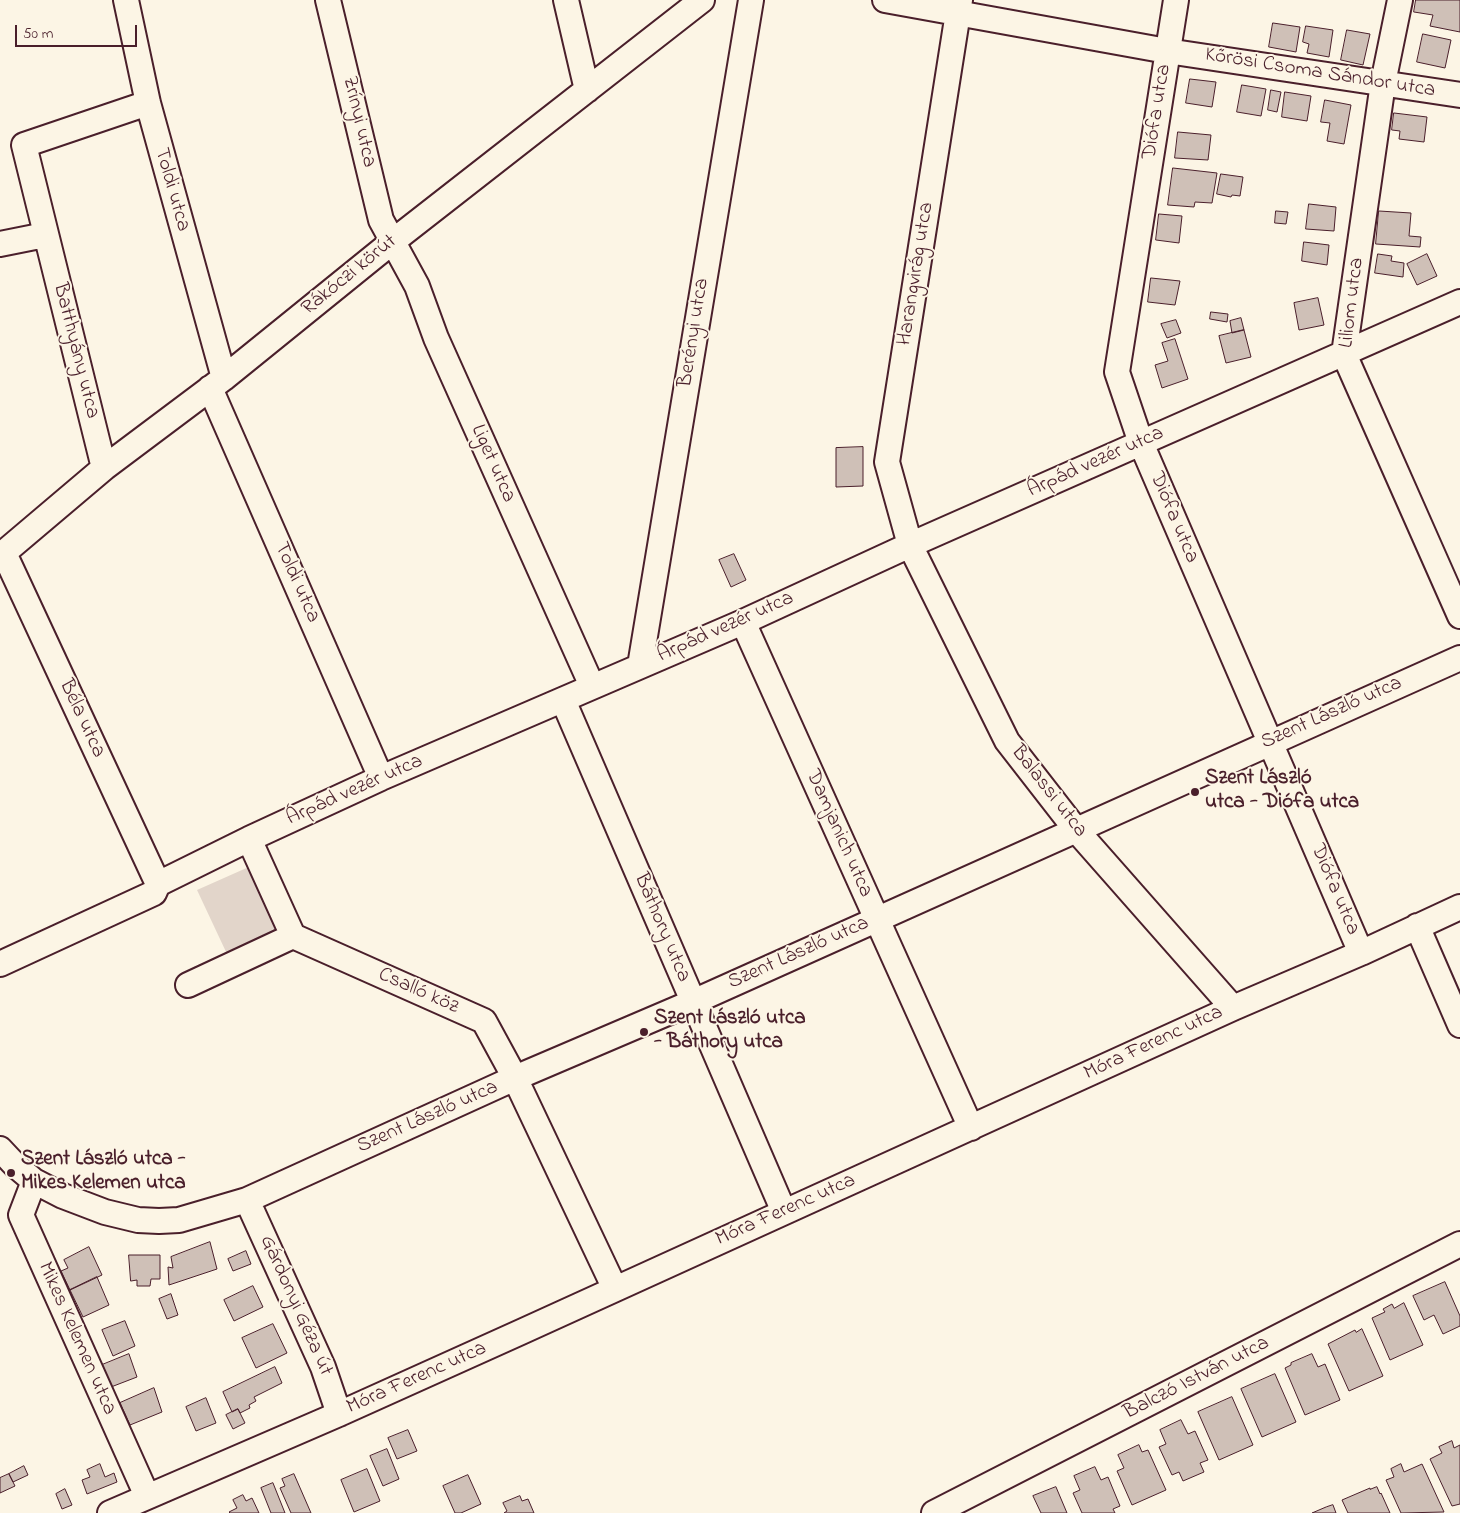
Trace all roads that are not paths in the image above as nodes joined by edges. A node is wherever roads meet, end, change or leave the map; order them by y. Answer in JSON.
{"nodes":[{"id":1,"x":126,"y":0,"type":"edge"},
{"id":2,"x":328,"y":0,"type":"edge"},
{"id":3,"x":566,"y":0,"type":"edge"},
{"id":4,"x":702,"y":0,"type":"edge"},
{"id":5,"x":751,"y":0,"type":"edge"},
{"id":6,"x":885,"y":0,"type":"edge"},
{"id":7,"x":1176,"y":0,"type":"edge"},
{"id":8,"x":1400,"y":0,"type":"edge"},
{"id":9,"x":959,"y":6,"type":"edge"},
{"id":10,"x":1168,"y":51,"type":"junction"},
{"id":11,"x":1382,"y":83,"type":"junction"},
{"id":12,"x":587,"y":90,"type":"junction"},
{"id":13,"x":1460,"y":95,"type":"edge"},
{"id":14,"x":148,"y":104,"type":"junction"},
{"id":15,"x":45,"y":235,"type":"junction"},
{"id":16,"x":392,"y":242,"type":"junction"},
{"id":17,"x":0,"y":244,"type":"edge"},
{"id":18,"x":1460,"y":302,"type":"edge"},
{"id":19,"x":1344,"y":354,"type":"junction"},
{"id":20,"x":217,"y":383,"type":"junction"},
{"id":21,"x":1141,"y":443,"type":"junction"},
{"id":22,"x":104,"y":468,"type":"junction"},
{"id":23,"x":910,"y":545,"type":"junction"},
{"id":24,"x":1,"y":554,"type":"edge"},
{"id":25,"x":1460,"y":616,"type":"edge"},
{"id":26,"x":743,"y":622,"type":"junction"},
{"id":27,"x":1460,"y":658,"type":"edge"},
{"id":28,"x":640,"y":666,"type":"junction"},
{"id":29,"x":592,"y":686,"type":"junction"},
{"id":30,"x":563,"y":700,"type":"junction"},
{"id":31,"x":1270,"y":742,"type":"junction"},
{"id":32,"x":382,"y":778,"type":"junction"},
{"id":33,"x":1077,"y":831,"type":"junction"},
{"id":34,"x":249,"y":839,"type":"junction"},
{"id":35,"x":158,"y":884,"type":"junction"},
{"id":36,"x":1460,"y":907,"type":"edge"},
{"id":37,"x":876,"y":920,"type":"junction"},
{"id":38,"x":1417,"y":926,"type":"junction"},
{"id":39,"x":293,"y":936,"type":"junction"},
{"id":40,"x":1361,"y":953,"type":"junction"},
{"id":41,"x":0,"y":964,"type":"edge"},
{"id":42,"x":188,"y":985,"type":"dead end"},
{"id":43,"x":693,"y":1002,"type":"junction"},
{"id":44,"x":1233,"y":1008,"type":"junction"},
{"id":45,"x":1460,"y":1025,"type":"edge"},
{"id":46,"x":515,"y":1078,"type":"junction"},
{"id":47,"x":972,"y":1128,"type":"junction"},
{"id":48,"x":0,"y":1149,"type":"edge"},
{"id":49,"x":34,"y":1181,"type":"junction"},
{"id":50,"x":248,"y":1200,"type":"junction"},
{"id":51,"x":784,"y":1212,"type":"junction"},
{"id":52,"x":1460,"y":1244,"type":"edge"},
{"id":53,"x":614,"y":1289,"type":"junction"},
{"id":54,"x":339,"y":1414,"type":"junction"},
{"id":55,"x":147,"y":1496,"type":"junction"},
{"id":56,"x":110,"y":1513,"type":"edge"},
{"id":57,"x":934,"y":1513,"type":"edge"}],
"edges":[{"from":1,"to":14,"type":"street","name":"Toldi utca"},
{"from":2,"to":16,"type":"street","name":"Zrínyi utca"},
{"from":3,"to":12,"type":"street"},
{"from":4,"to":12,"type":"street","name":"Rákóczi körút"},
{"from":5,"to":28,"type":"street","name":"Berényi utca"},
{"from":6,"to":9,"type":"street","name":"Kőrösi Csoma Sándor utca"},
{"from":7,"to":10,"type":"street","name":"Diófa utca"},
{"from":8,"to":11,"type":"street","name":"Liliom utca"},
{"from":9,"to":10,"type":"street","name":"Kőrösi Csoma Sándor utca"},
{"from":9,"to":23,"type":"street","name":"Harangvirág utca"},
{"from":10,"to":11,"type":"street","name":"Kőrösi Csoma Sándor utca"},
{"from":10,"to":21,"type":"street","name":"Diófa utca"},
{"from":11,"to":13,"type":"street","name":"Kőrösi Csoma Sándor utca"},
{"from":11,"to":19,"type":"street","name":"Liliom utca"},
{"from":12,"to":16,"type":"street","name":"Rákóczi körút"},
{"from":14,"to":15,"type":"street","name":"Batthyány utca"},
{"from":14,"to":20,"type":"street","name":"Toldi utca"},
{"from":15,"to":17,"type":"street"},
{"from":15,"to":22,"type":"street","name":"Batthyány utca"},
{"from":16,"to":20,"type":"street","name":"Rákóczi körút"},
{"from":16,"to":29,"type":"street","name":"Liget utca"},
{"from":18,"to":19,"type":"street","name":"Árpád vezér utca"},
{"from":19,"to":21,"type":"street","name":"Árpád vezér utca"},
{"from":19,"to":25,"type":"street","name":"Liliom utca"},
{"from":20,"to":22,"type":"street","name":"Rákóczi körút"},
{"from":20,"to":32,"type":"street","name":"Toldi utca"},
{"from":21,"to":23,"type":"street","name":"Árpád vezér utca"},
{"from":21,"to":31,"type":"street","name":"Diófa utca"},
{"from":22,"to":24,"type":"street","name":"Rákóczi körút"},
{"from":23,"to":26,"type":"street","name":"Árpád vezér utca"},
{"from":23,"to":33,"type":"street","name":"Balassi utca"},
{"from":24,"to":35,"type":"street","name":"Béla utca"},
{"from":26,"to":28,"type":"street","name":"Árpád vezér utca"},
{"from":26,"to":37,"type":"street","name":"Damjanich utca"},
{"from":27,"to":31,"type":"street","name":"Szent László utca"},
{"from":28,"to":29,"type":"street","name":"Árpád vezér utca"},
{"from":29,"to":30,"type":"street","name":"Árpád vezér utca"},
{"from":30,"to":32,"type":"street","name":"Árpád vezér utca"},
{"from":30,"to":43,"type":"street","name":"Báthory utca"},
{"from":31,"to":33,"type":"street","name":"Szent László utca"},
{"from":31,"to":40,"type":"street","name":"Diófa utca"},
{"from":32,"to":34,"type":"street","name":"Árpád vezér utca"},
{"from":33,"to":37,"type":"street","name":"Szent László utca"},
{"from":33,"to":44,"type":"street","name":"Balassi utca"},
{"from":34,"to":35,"type":"street","name":"Árpád vezér utca"},
{"from":34,"to":39,"type":"street"},
{"from":35,"to":41,"type":"street","name":"Árpád vezér utca"},
{"from":36,"to":38,"type":"street","name":"Móra Ferenc utca"},
{"from":37,"to":43,"type":"street","name":"Szent László utca"},
{"from":37,"to":47,"type":"street","name":"Damjanich utca"},
{"from":38,"to":40,"type":"street","name":"Móra Ferenc utca"},
{"from":38,"to":45,"type":"street"},
{"from":39,"to":42,"type":"street"},
{"from":39,"to":46,"type":"street","name":"Csalló köz"},
{"from":40,"to":44,"type":"street","name":"Móra Ferenc utca"},
{"from":43,"to":46,"type":"street","name":"Szent László utca"},
{"from":43,"to":51,"type":"street","name":"Báthory utca"},
{"from":44,"to":47,"type":"street","name":"Móra Ferenc utca"},
{"from":46,"to":50,"type":"street","name":"Szent László utca"},
{"from":46,"to":53,"type":"street","name":"Csalló köz"},
{"from":47,"to":51,"type":"street","name":"Móra Ferenc utca"},
{"from":48,"to":49,"type":"street","name":"Szent László utca"},
{"from":49,"to":50,"type":"street","name":"Szent László utca"},
{"from":49,"to":55,"type":"street","name":"Mikes Kelemen utca"},
{"from":50,"to":54,"type":"street","name":"Gárdonyi Géza út"},
{"from":51,"to":53,"type":"street","name":"Móra Ferenc utca"},
{"from":52,"to":57,"type":"street","name":"Balczó István utca"},
{"from":53,"to":54,"type":"street","name":"Móra Ferenc utca"},
{"from":54,"to":55,"type":"street","name":"Móra Ferenc utca"},
{"from":55,"to":56,"type":"street","name":"Móra Ferenc utca"}]}
